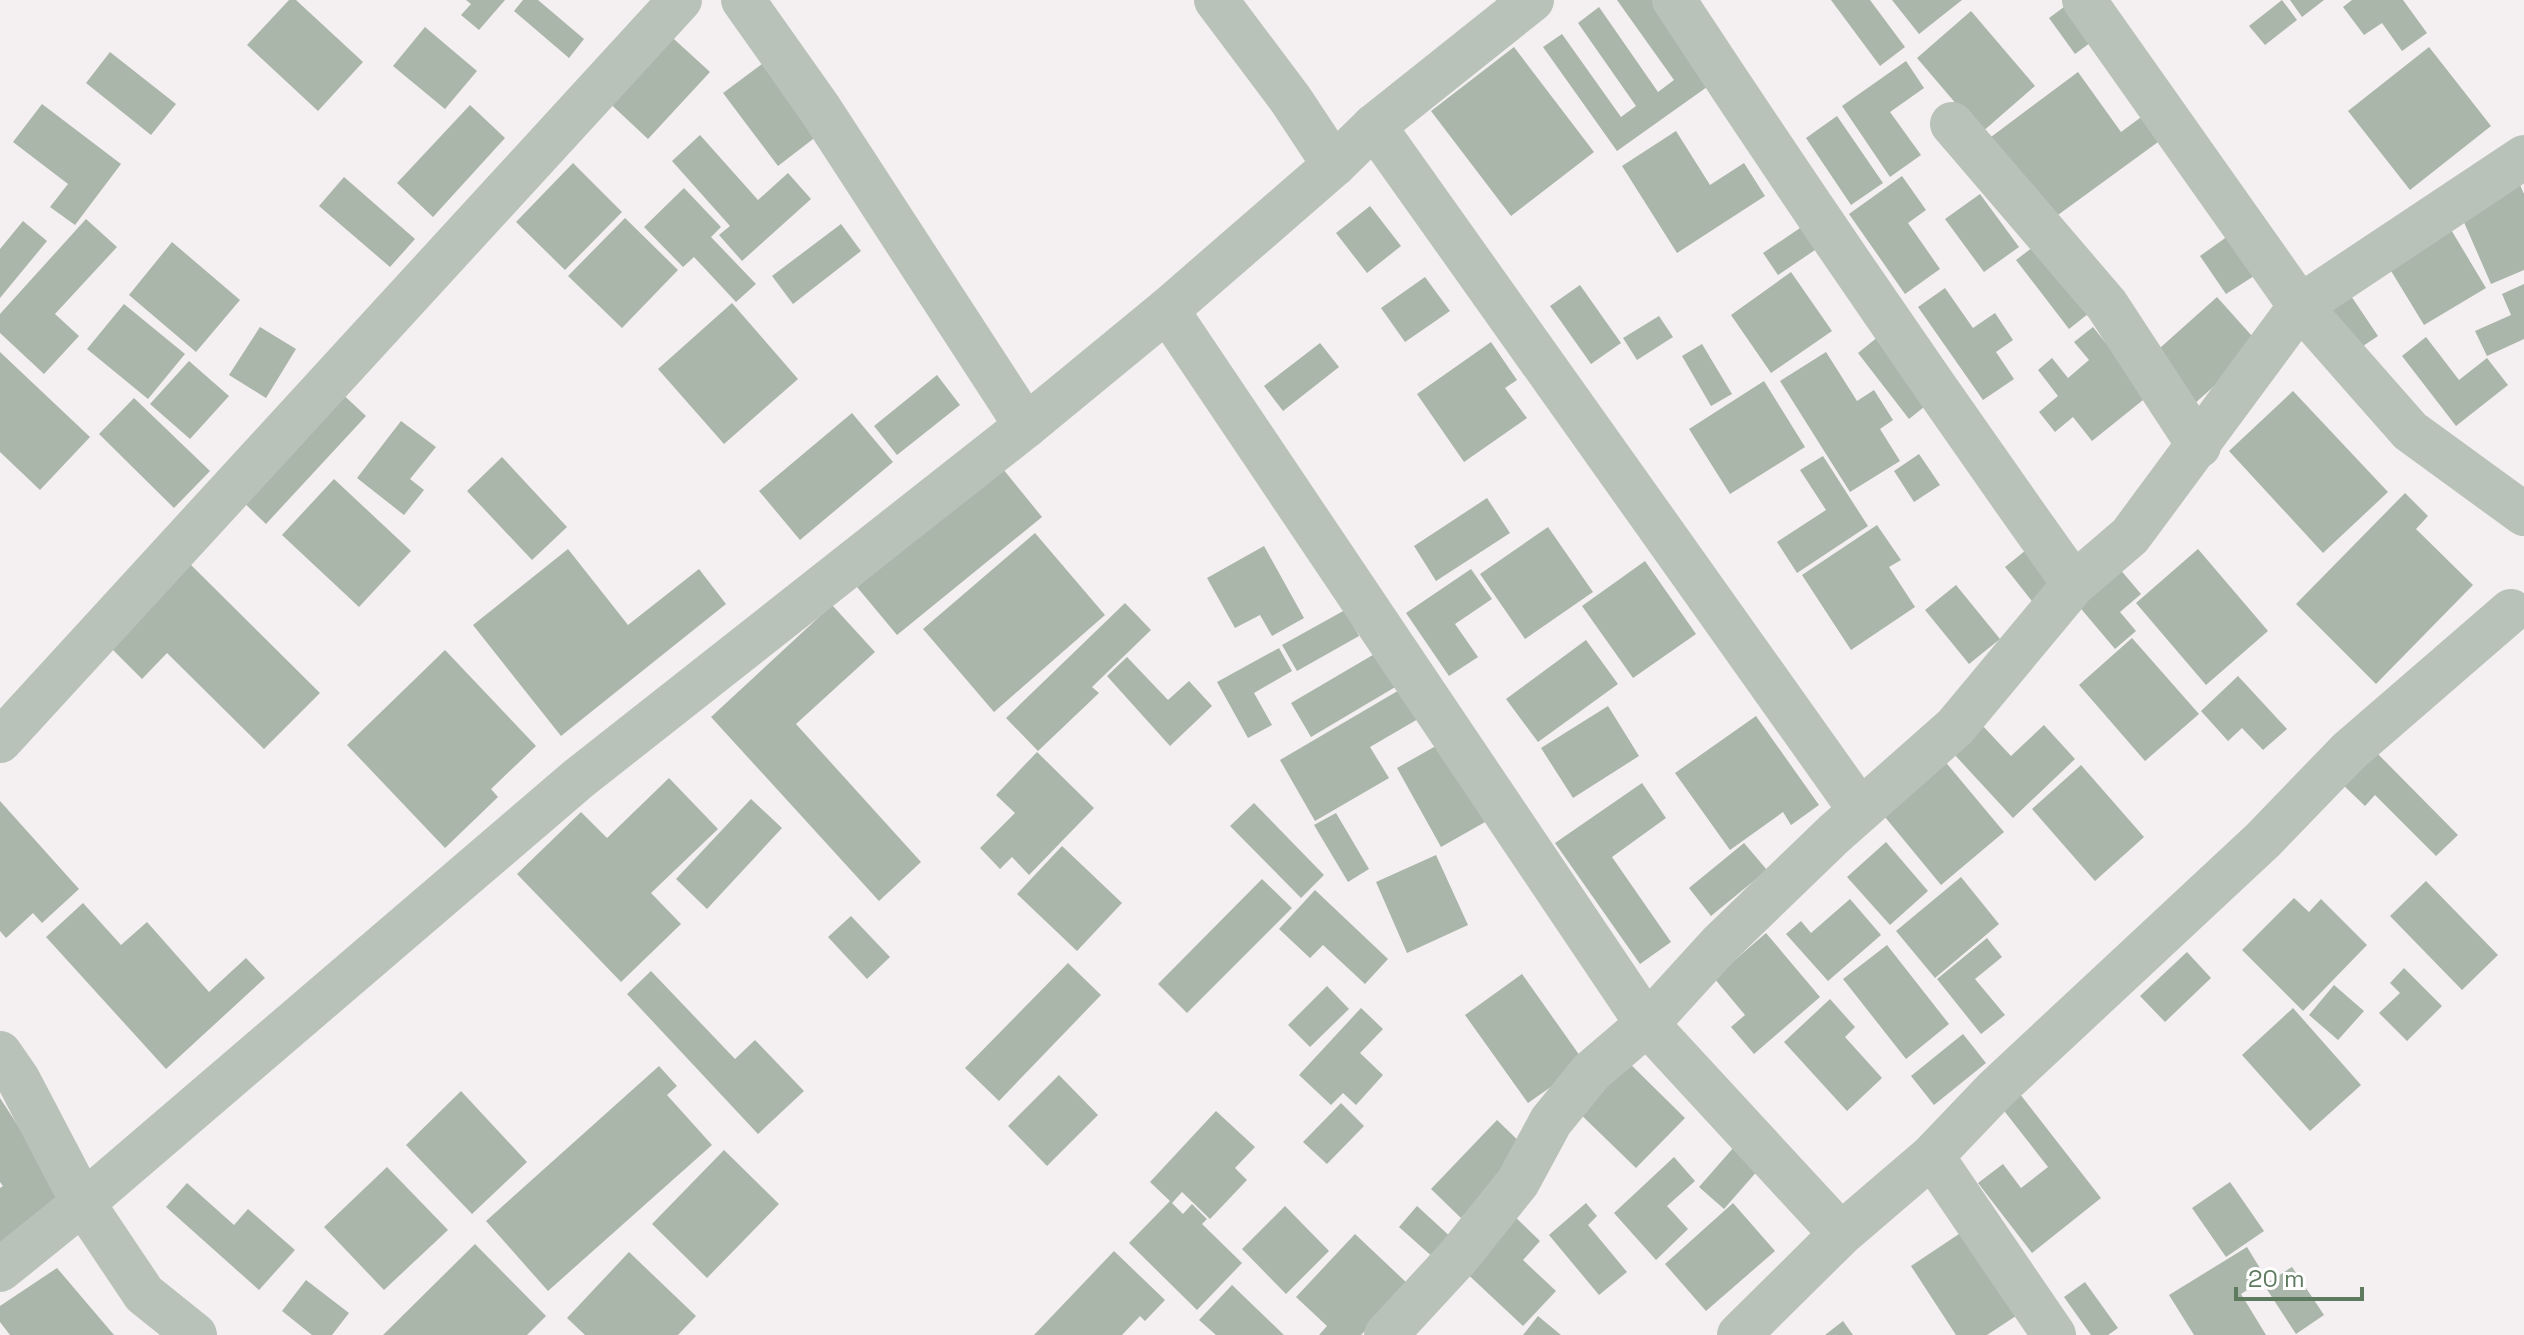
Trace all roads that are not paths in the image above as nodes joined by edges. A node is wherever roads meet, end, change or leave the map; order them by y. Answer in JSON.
{"nodes":[{"id":1,"x":680,"y":0,"type":"edge"},
{"id":2,"x":743,"y":0,"type":"edge"},
{"id":3,"x":1216,"y":0,"type":"edge"},
{"id":4,"x":1532,"y":0,"type":"edge"},
{"id":5,"x":1674,"y":0,"type":"edge"},
{"id":6,"x":2084,"y":0,"type":"edge"},
{"id":7,"x":1952,"y":124,"type":"dead end"},
{"id":8,"x":1374,"y":126,"type":"junction"},
{"id":9,"x":2524,"y":157,"type":"edge"},
{"id":10,"x":1334,"y":165,"type":"junction"},
{"id":11,"x":2300,"y":306,"type":"junction"},
{"id":12,"x":1167,"y":310,"type":"junction"},
{"id":13,"x":1026,"y":426,"type":"junction"},
{"id":14,"x":2199,"y":446,"type":"junction"},
{"id":15,"x":2524,"y":514,"type":"edge"},
{"id":16,"x":2074,"y":584,"type":"junction"},
{"id":17,"x":2511,"y":611,"type":"dead end"},
{"id":18,"x":0,"y":741,"type":"edge"},
{"id":19,"x":1860,"y":810,"type":"junction"},
{"id":20,"x":1647,"y":1024,"type":"junction"},
{"id":21,"x":0,"y":1053,"type":"edge"},
{"id":22,"x":1932,"y":1156,"type":"junction"},
{"id":23,"x":83,"y":1203,"type":"junction"},
{"id":24,"x":1841,"y":1234,"type":"junction"},
{"id":25,"x":0,"y":1270,"type":"edge"},
{"id":26,"x":195,"y":1335,"type":"edge"},
{"id":27,"x":1386,"y":1335,"type":"edge"},
{"id":28,"x":1739,"y":1335,"type":"edge"},
{"id":29,"x":2054,"y":1335,"type":"edge"}],
"edges":[{"from":1,"to":18,"type":"street"},
{"from":2,"to":13,"type":"street"},
{"from":3,"to":10,"type":"street"},
{"from":4,"to":8,"type":"street"},
{"from":5,"to":16,"type":"street"},
{"from":6,"to":11,"type":"street"},
{"from":7,"to":14,"type":"street"},
{"from":8,"to":10,"type":"street"},
{"from":8,"to":19,"type":"street"},
{"from":9,"to":11,"type":"street"},
{"from":10,"to":12,"type":"street"},
{"from":11,"to":14,"type":"street"},
{"from":11,"to":15,"type":"street"},
{"from":12,"to":13,"type":"street"},
{"from":12,"to":20,"type":"street"},
{"from":13,"to":23,"type":"street"},
{"from":14,"to":16,"type":"street"},
{"from":16,"to":19,"type":"street"},
{"from":17,"to":22,"type":"street"},
{"from":19,"to":20,"type":"street"},
{"from":20,"to":24,"type":"street"},
{"from":20,"to":27,"type":"street"},
{"from":21,"to":23,"type":"street"},
{"from":22,"to":24,"type":"street"},
{"from":22,"to":29,"type":"street"},
{"from":23,"to":25,"type":"street"},
{"from":23,"to":26,"type":"street"},
{"from":24,"to":28,"type":"street"}]}
